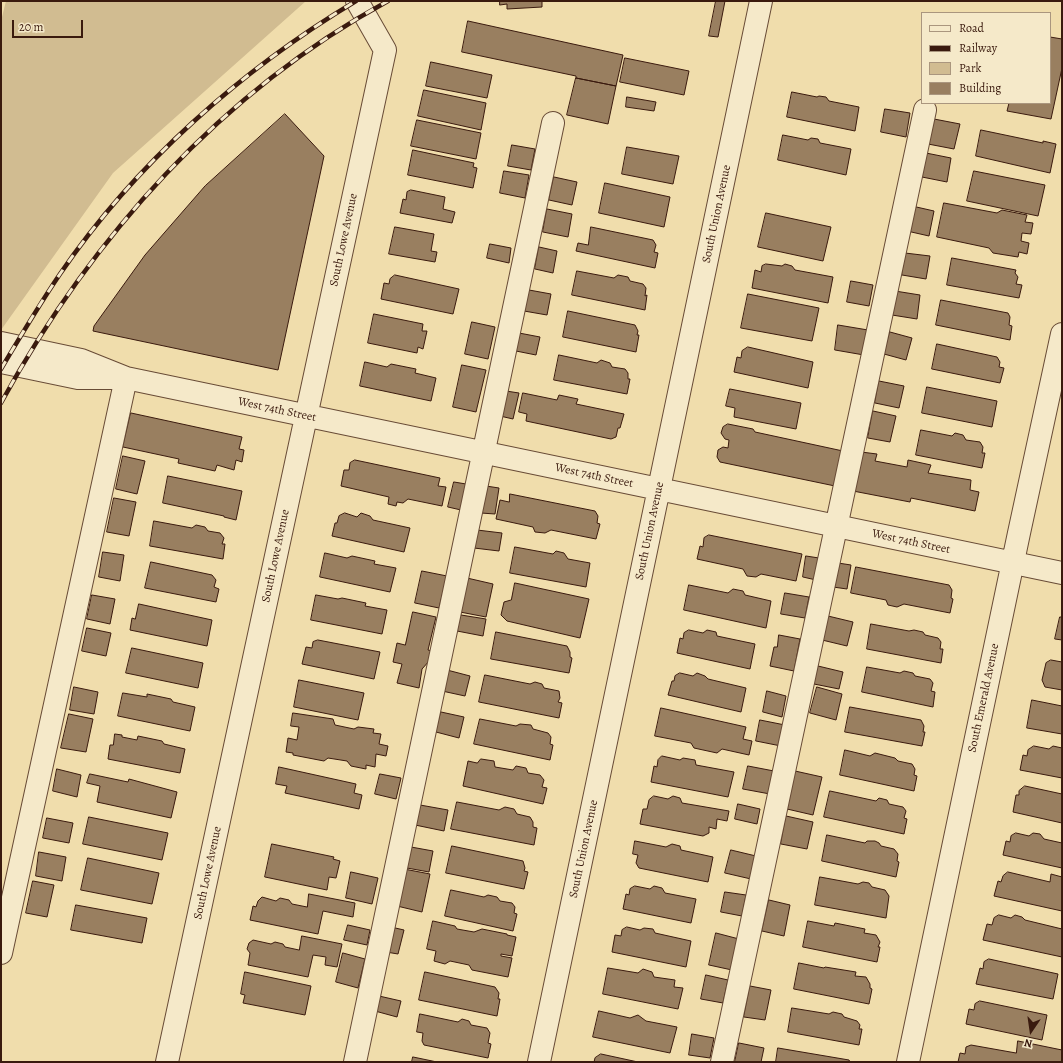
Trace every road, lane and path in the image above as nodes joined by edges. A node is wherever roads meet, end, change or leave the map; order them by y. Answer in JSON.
{"nodes":[{"id":1,"x":357,"y":1,"type":"edge"},
{"id":2,"x":761,"y":1,"type":"edge"},
{"id":3,"x":925,"y":110,"type":"dead end"},
{"id":4,"x":553,"y":123,"type":"dead end"},
{"id":5,"x":1062,"y":334,"type":"edge"},
{"id":6,"x":1,"y":343,"type":"edge"},
{"id":7,"x":1,"y":362,"type":"edge"},
{"id":8,"x":126,"y":378,"type":"junction"},
{"id":9,"x":306,"y":416,"type":"junction"},
{"id":10,"x":483,"y":452,"type":"junction"},
{"id":11,"x":659,"y":489,"type":"junction"},
{"id":12,"x":836,"y":526,"type":"junction"},
{"id":13,"x":1012,"y":563,"type":"junction"},
{"id":14,"x":1062,"y":574,"type":"edge"},
{"id":15,"x":1,"y":953,"type":"edge"},
{"id":16,"x":167,"y":1062,"type":"edge"},
{"id":17,"x":355,"y":1062,"type":"edge"},
{"id":18,"x":539,"y":1062,"type":"edge"},
{"id":19,"x":722,"y":1062,"type":"edge"},
{"id":20,"x":908,"y":1062,"type":"edge"}],
"edges":[{"from":1,"to":9,"type":"street","name":"South Lowe Avenue"},
{"from":2,"to":11,"type":"street","name":"South Union Avenue"},
{"from":3,"to":12,"type":"street"},
{"from":4,"to":10,"type":"street"},
{"from":5,"to":13,"type":"street","name":"South Emerald Avenue"},
{"from":6,"to":8,"type":"street","name":"West 74th Street"},
{"from":7,"to":8,"type":"street","name":"West 74th Street"},
{"from":8,"to":9,"type":"street","name":"West 74th Street"},
{"from":8,"to":15,"type":"street"},
{"from":9,"to":10,"type":"street","name":"West 74th Street"},
{"from":9,"to":16,"type":"street","name":"South Lowe Avenue"},
{"from":10,"to":11,"type":"street","name":"West 74th Street"},
{"from":10,"to":17,"type":"street"},
{"from":11,"to":12,"type":"street","name":"West 74th Street"},
{"from":11,"to":18,"type":"street","name":"South Union Avenue"},
{"from":12,"to":13,"type":"street","name":"West 74th Street"},
{"from":12,"to":19,"type":"street"},
{"from":13,"to":14,"type":"street","name":"West 74th Street"},
{"from":13,"to":20,"type":"street","name":"South Emerald Avenue"}]}
